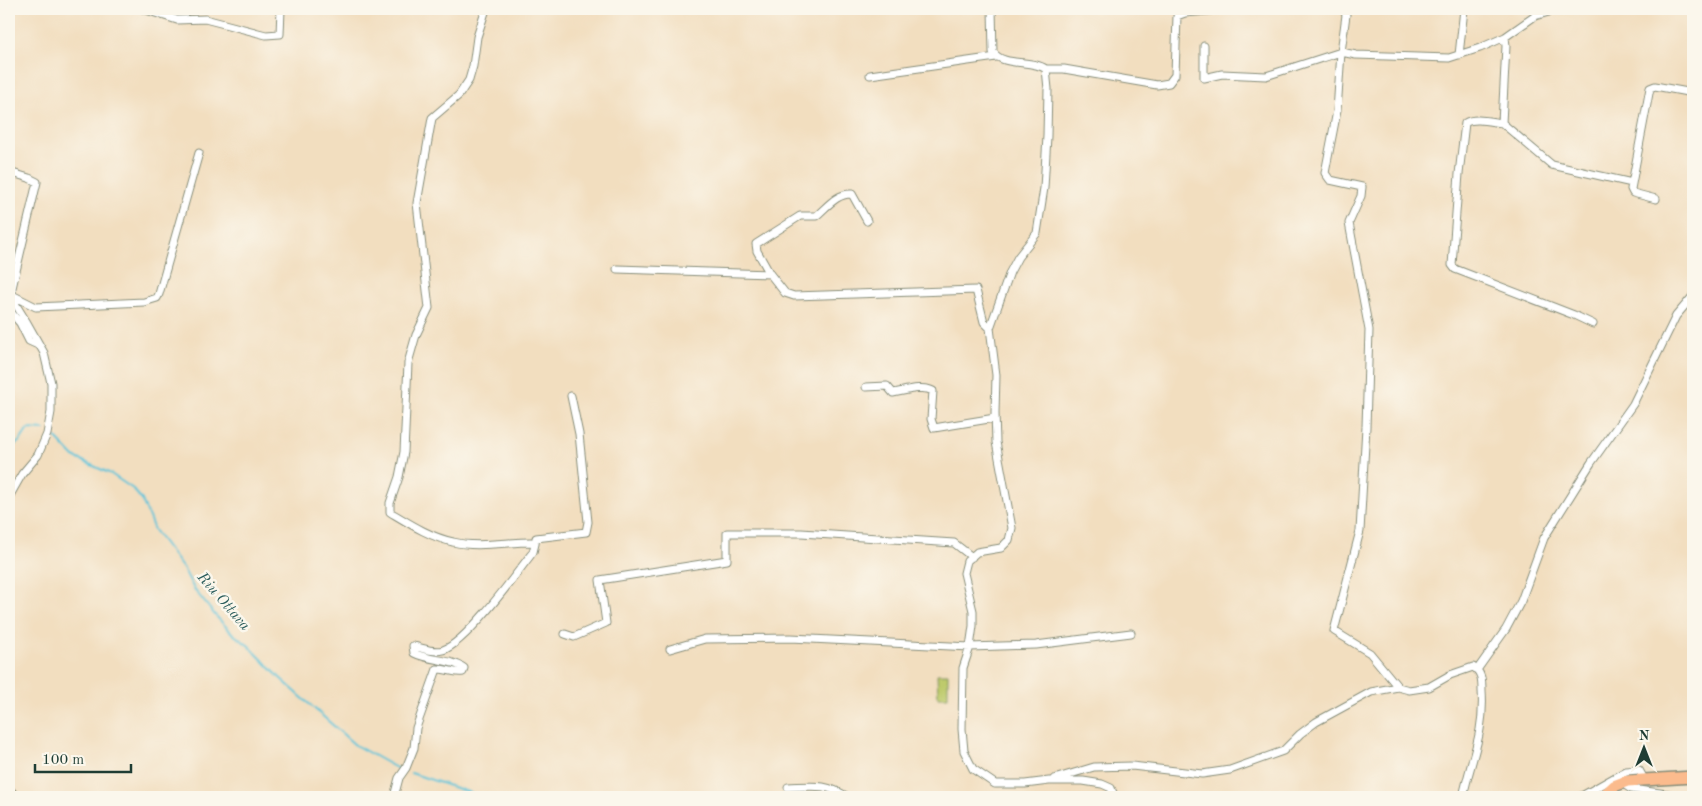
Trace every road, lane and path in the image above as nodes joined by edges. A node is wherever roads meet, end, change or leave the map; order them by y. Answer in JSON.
{"nodes":[{"id":1,"x":144,"y":9,"type":"edge"},
{"id":2,"x":281,"y":9,"type":"edge"},
{"id":3,"x":486,"y":9,"type":"edge"},
{"id":4,"x":992,"y":9,"type":"edge"},
{"id":5,"x":1229,"y":9,"type":"edge"},
{"id":6,"x":1343,"y":9,"type":"edge"},
{"id":7,"x":1464,"y":9,"type":"edge"},
{"id":8,"x":1559,"y":9,"type":"edge"},
{"id":9,"x":1505,"y":36,"type":"junction"},
{"id":10,"x":1204,"y":46,"type":"dead end"},
{"id":11,"x":1341,"y":52,"type":"junction"},
{"id":12,"x":1460,"y":55,"type":"junction"},
{"id":13,"x":996,"y":56,"type":"junction"},
{"id":14,"x":1046,"y":69,"type":"junction"},
{"id":15,"x":870,"y":75,"type":"dead end"},
{"id":16,"x":1693,"y":93,"type":"edge"},
{"id":17,"x":1502,"y":123,"type":"junction"},
{"id":18,"x":199,"y":153,"type":"dead end"},
{"id":19,"x":9,"y":172,"type":"edge"},
{"id":20,"x":1632,"y":182,"type":"junction"},
{"id":21,"x":1656,"y":199,"type":"dead end"},
{"id":22,"x":867,"y":221,"type":"dead end"},
{"id":23,"x":617,"y":269,"type":"dead end"},
{"id":24,"x":770,"y":274,"type":"junction"},
{"id":25,"x":12,"y":294,"type":"junction"},
{"id":26,"x":1693,"y":296,"type":"edge"},
{"id":27,"x":9,"y":310,"type":"edge"},
{"id":28,"x":1593,"y":324,"type":"dead end"},
{"id":29,"x":990,"y":328,"type":"junction"},
{"id":30,"x":40,"y":346,"type":"junction"},
{"id":31,"x":866,"y":387,"type":"dead end"},
{"id":32,"x":571,"y":396,"type":"dead end"},
{"id":33,"x":995,"y":418,"type":"junction"},
{"id":34,"x":9,"y":497,"type":"edge"},
{"id":35,"x":535,"y":544,"type":"junction"},
{"id":36,"x":972,"y":557,"type":"junction"},
{"id":37,"x":1131,"y":633,"type":"dead end"},
{"id":38,"x":566,"y":634,"type":"dead end"},
{"id":39,"x":970,"y":646,"type":"junction"},
{"id":40,"x":670,"y":649,"type":"dead end"},
{"id":41,"x":1477,"y":670,"type":"junction"},
{"id":42,"x":1398,"y":687,"type":"junction"},
{"id":43,"x":1693,"y":777,"type":"edge"},
{"id":44,"x":1644,"y":779,"type":"junction"},
{"id":45,"x":1049,"y":780,"type":"junction"},
{"id":46,"x":1622,"y":783,"type":"junction"},
{"id":47,"x":788,"y":787,"type":"dead end"},
{"id":48,"x":9,"y":792,"type":"edge"},
{"id":49,"x":1463,"y":796,"type":"edge"},
{"id":50,"x":14,"y":797,"type":"edge"},
{"id":51,"x":394,"y":797,"type":"edge"},
{"id":52,"x":848,"y":797,"type":"edge"},
{"id":53,"x":1103,"y":797,"type":"edge"},
{"id":54,"x":1452,"y":797,"type":"edge"},
{"id":55,"x":1580,"y":797,"type":"edge"},
{"id":56,"x":1602,"y":797,"type":"edge"},
{"id":57,"x":1691,"y":797,"type":"edge"}],
"edges":[{"from":1,"to":2,"type":"street"},
{"from":3,"to":35,"type":"street"},
{"from":4,"to":13,"type":"street"},
{"from":5,"to":14,"type":"street"},
{"from":6,"to":11,"type":"street"},
{"from":7,"to":12,"type":"street"},
{"from":8,"to":9,"type":"street"},
{"from":9,"to":12,"type":"street"},
{"from":9,"to":17,"type":"street"},
{"from":10,"to":11,"type":"street"},
{"from":11,"to":12,"type":"street"},
{"from":11,"to":42,"type":"street"},
{"from":13,"to":14,"type":"street"},
{"from":13,"to":15,"type":"street"},
{"from":14,"to":29,"type":"street"},
{"from":16,"to":20,"type":"street"},
{"from":17,"to":20,"type":"street"},
{"from":17,"to":28,"type":"street"},
{"from":18,"to":25,"type":"street"},
{"from":19,"to":25,"type":"street"},
{"from":20,"to":21,"type":"street"},
{"from":22,"to":24,"type":"street"},
{"from":23,"to":24,"type":"street"},
{"from":24,"to":29,"type":"street"},
{"from":25,"to":30,"type":"street"},
{"from":26,"to":41,"type":"street"},
{"from":27,"to":30,"type":"street"},
{"from":29,"to":33,"type":"street"},
{"from":30,"to":34,"type":"street"},
{"from":31,"to":33,"type":"street"},
{"from":32,"to":35,"type":"street"},
{"from":33,"to":36,"type":"street"},
{"from":35,"to":51,"type":"street"},
{"from":36,"to":38,"type":"street"},
{"from":36,"to":39,"type":"street"},
{"from":37,"to":39,"type":"street"},
{"from":39,"to":40,"type":"street"},
{"from":39,"to":45,"type":"street"},
{"from":41,"to":42,"type":"street"},
{"from":41,"to":49,"type":"street"},
{"from":42,"to":45,"type":"street"},
{"from":43,"to":44,"type":"main road"},
{"from":44,"to":46,"type":"main road"},
{"from":44,"to":55,"type":"street"},
{"from":45,"to":53,"type":"street"},
{"from":46,"to":56,"type":"main road"},
{"from":46,"to":57,"type":"street"},
{"from":47,"to":52,"type":"street"},
{"from":48,"to":50,"type":"main road"},
{"from":49,"to":54,"type":"street"}]}
